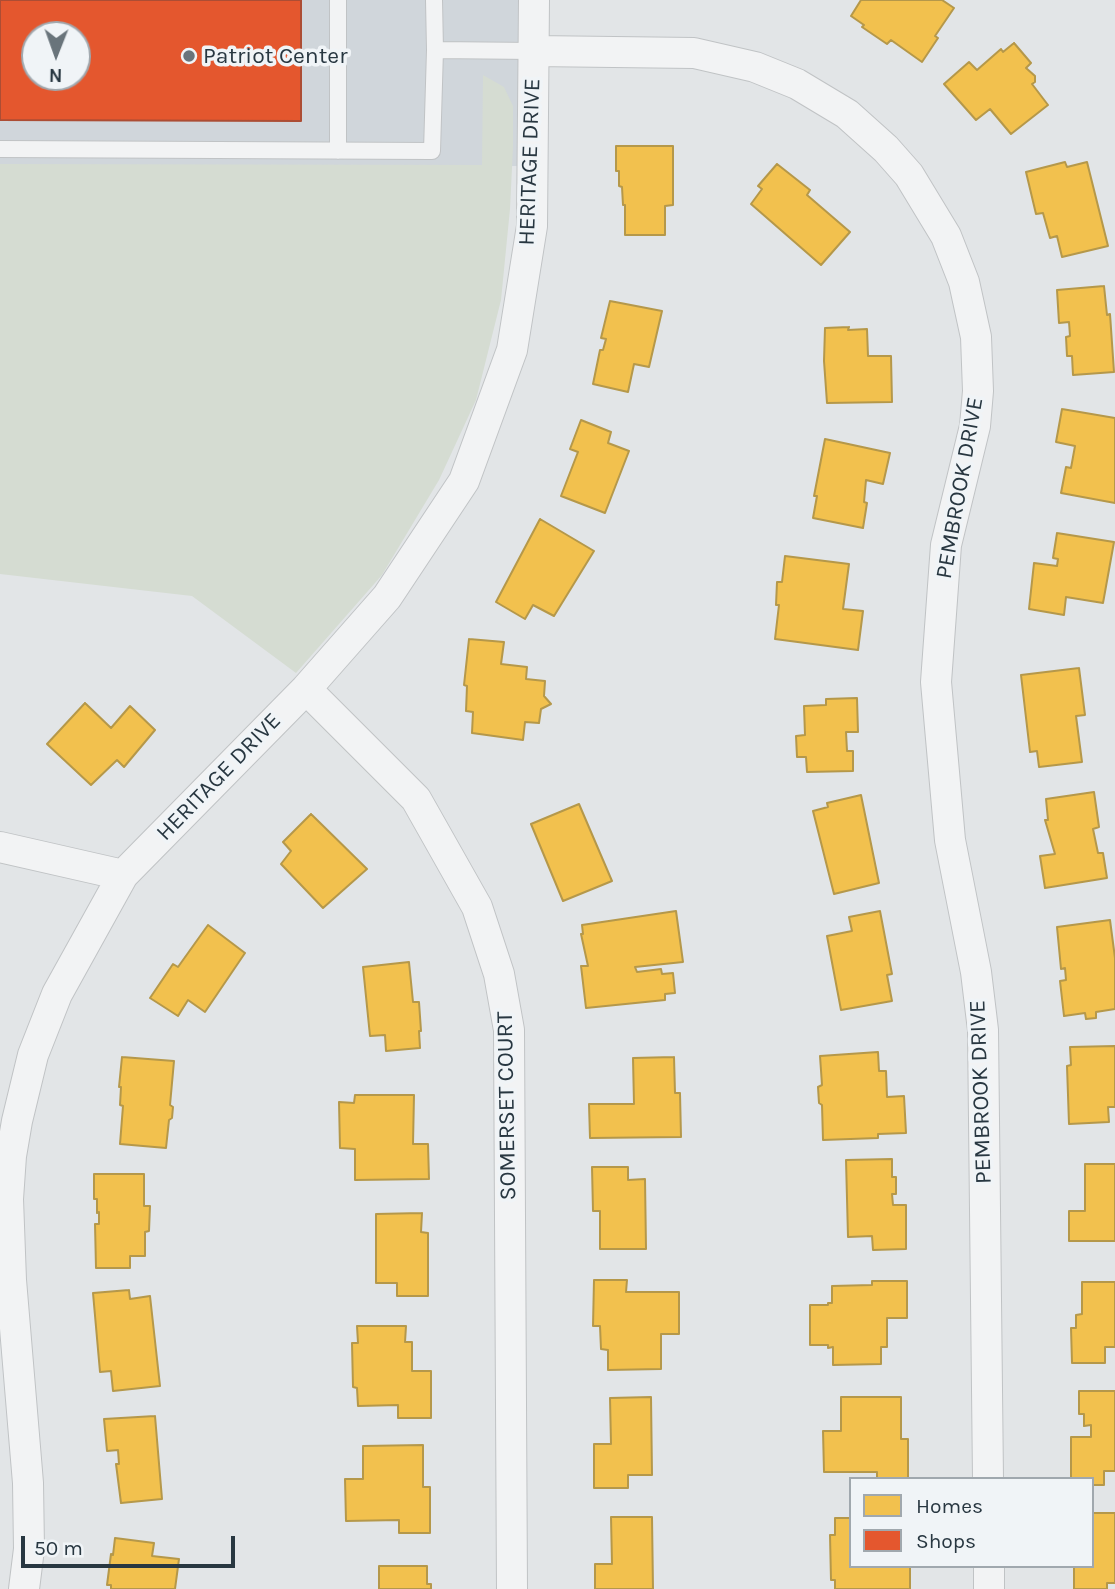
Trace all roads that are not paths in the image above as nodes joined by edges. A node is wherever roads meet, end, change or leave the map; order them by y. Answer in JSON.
{"nodes":[{"id":1,"x":338,"y":0,"type":"edge"},
{"id":2,"x":434,"y":0,"type":"edge"},
{"id":3,"x":534,"y":0,"type":"edge"},
{"id":4,"x":435,"y":50,"type":"junction"},
{"id":5,"x":534,"y":51,"type":"junction"},
{"id":6,"x":0,"y":149,"type":"edge"},
{"id":7,"x":338,"y":151,"type":"junction"},
{"id":8,"x":306,"y":689,"type":"junction"},
{"id":9,"x":0,"y":847,"type":"edge"},
{"id":10,"x":123,"y":875,"type":"junction"},
{"id":11,"x":7,"y":1320,"type":"edge"},
{"id":12,"x":988,"y":1477,"type":"edge"},
{"id":13,"x":989,"y":1568,"type":"edge"},
{"id":14,"x":24,"y":1589,"type":"edge"},
{"id":15,"x":512,"y":1589,"type":"edge"},
{"id":16,"x":989,"y":1589,"type":"edge"}],
"edges":[{"from":1,"to":7,"type":"lane"},
{"from":2,"to":4,"type":"lane"},
{"from":3,"to":5,"type":"street","name":"HERITAGE DRIVE"},
{"from":4,"to":5,"type":"lane"},
{"from":4,"to":7,"type":"lane"},
{"from":5,"to":8,"type":"street","name":"HERITAGE DRIVE"},
{"from":5,"to":12,"type":"street","name":"PEMBROOK DRIVE"},
{"from":6,"to":7,"type":"lane"},
{"from":8,"to":10,"type":"street","name":"HERITAGE DRIVE"},
{"from":8,"to":15,"type":"street","name":"SOMERSET COURT"},
{"from":9,"to":10,"type":"street"},
{"from":10,"to":11,"type":"street","name":"HERITAGE DRIVE"},
{"from":11,"to":14,"type":"street","name":"HERITAGE DRIVE"},
{"from":13,"to":16,"type":"street"}]}
